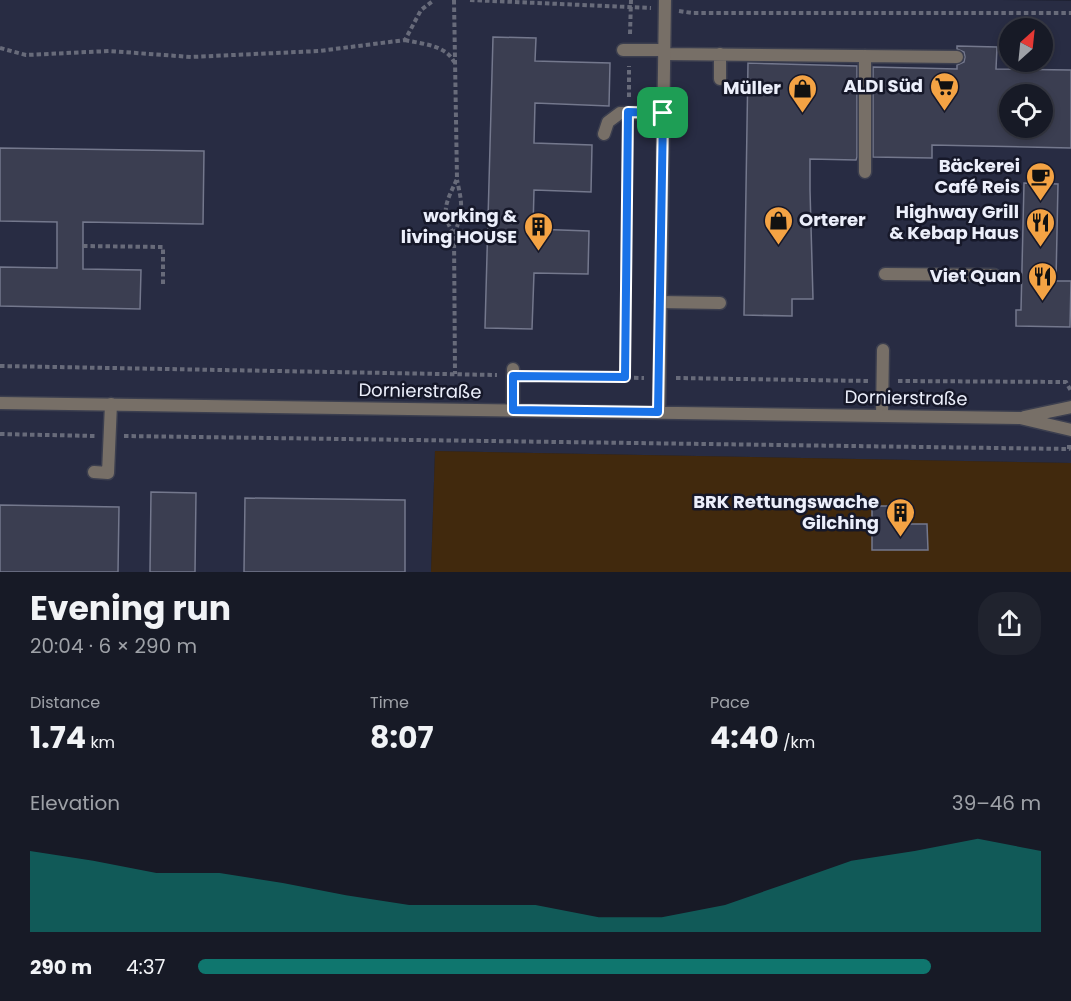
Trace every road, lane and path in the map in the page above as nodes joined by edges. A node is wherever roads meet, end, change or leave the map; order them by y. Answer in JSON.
{"nodes":[{"id":1,"x":434,"y":0,"type":"edge"},
{"id":2,"x":453,"y":0,"type":"edge"},
{"id":3,"x":470,"y":0,"type":"edge"},
{"id":4,"x":631,"y":0,"type":"edge"},
{"id":5,"x":665,"y":4,"type":"edge"},
{"id":6,"x":631,"y":6,"type":"junction"},
{"id":7,"x":1071,"y":13,"type":"edge"},
{"id":8,"x":405,"y":40,"type":"junction"},
{"id":9,"x":0,"y":48,"type":"edge"},
{"id":10,"x":626,"y":50,"type":"junction"},
{"id":11,"x":664,"y":52,"type":"junction"},
{"id":12,"x":720,"y":54,"type":"junction"},
{"id":13,"x":866,"y":56,"type":"junction"},
{"id":14,"x":957,"y":57,"type":"dead end"},
{"id":15,"x":455,"y":63,"type":"junction"},
{"id":16,"x":720,"y":79,"type":"dead end"},
{"id":17,"x":628,"y":112,"type":"junction"},
{"id":18,"x":663,"y":113,"type":"junction"},
{"id":19,"x":604,"y":134,"type":"dead end"},
{"id":20,"x":866,"y":172,"type":"dead end"},
{"id":21,"x":456,"y":179,"type":"junction"},
{"id":22,"x":454,"y":234,"type":"junction"},
{"id":23,"x":83,"y":246,"type":"dead end"},
{"id":24,"x":885,"y":274,"type":"dead end"},
{"id":25,"x":994,"y":275,"type":"dead end"},
{"id":26,"x":163,"y":287,"type":"dead end"},
{"id":27,"x":660,"y":302,"type":"junction"},
{"id":28,"x":720,"y":303,"type":"dead end"},
{"id":29,"x":883,"y":350,"type":"dead end"},
{"id":30,"x":0,"y":366,"type":"edge"},
{"id":31,"x":513,"y":372,"type":"junction"},
{"id":32,"x":455,"y":374,"type":"junction"},
{"id":33,"x":625,"y":377,"type":"junction"},
{"id":34,"x":659,"y":378,"type":"junction"},
{"id":35,"x":883,"y":381,"type":"junction"},
{"id":36,"x":1071,"y":391,"type":"edge"},
{"id":37,"x":0,"y":403,"type":"edge"},
{"id":38,"x":111,"y":404,"type":"junction"},
{"id":39,"x":1071,"y":407,"type":"edge"},
{"id":40,"x":513,"y":410,"type":"junction"},
{"id":41,"x":658,"y":412,"type":"junction"},
{"id":42,"x":882,"y":415,"type":"junction"},
{"id":43,"x":1020,"y":418,"type":"junction"},
{"id":44,"x":1071,"y":430,"type":"edge"},
{"id":45,"x":0,"y":434,"type":"edge"},
{"id":46,"x":110,"y":436,"type":"junction"},
{"id":47,"x":1069,"y":449,"type":"dead end"},
{"id":48,"x":94,"y":472,"type":"dead end"}],
"edges":[{"from":1,"to":8,"type":"path"},
{"from":2,"to":15,"type":"path"},
{"from":3,"to":6,"type":"path"},
{"from":4,"to":6,"type":"path"},
{"from":5,"to":6,"type":"path"},
{"from":5,"to":7,"type":"path"},
{"from":5,"to":11,"type":"street"},
{"from":6,"to":10,"type":"path"},
{"from":8,"to":9,"type":"path"},
{"from":8,"to":15,"type":"path"},
{"from":10,"to":11,"type":"street"},
{"from":10,"to":17,"type":"path"},
{"from":11,"to":12,"type":"street"},
{"from":11,"to":18,"type":"street"},
{"from":12,"to":13,"type":"street"},
{"from":12,"to":16,"type":"street"},
{"from":13,"to":14,"type":"street"},
{"from":13,"to":20,"type":"street"},
{"from":15,"to":21,"type":"path"},
{"from":17,"to":18,"type":"street"},
{"from":17,"to":19,"type":"street"},
{"from":17,"to":33,"type":"path"},
{"from":18,"to":27,"type":"street"},
{"from":21,"to":22,"type":"path"},
{"from":21,"to":22,"type":"path"},
{"from":22,"to":32,"type":"path"},
{"from":23,"to":26,"type":"path"},
{"from":24,"to":25,"type":"street"},
{"from":27,"to":28,"type":"street"},
{"from":27,"to":34,"type":"street"},
{"from":29,"to":35,"type":"street"},
{"from":30,"to":32,"type":"path"},
{"from":31,"to":32,"type":"path"},
{"from":31,"to":33,"type":"path"},
{"from":31,"to":40,"type":"street"},
{"from":33,"to":34,"type":"path"},
{"from":34,"to":35,"type":"path"},
{"from":34,"to":41,"type":"street"},
{"from":35,"to":36,"type":"path"},
{"from":35,"to":42,"type":"street"},
{"from":37,"to":38,"type":"street","name":"Dornierstraße"},
{"from":38,"to":40,"type":"street","name":"Dornierstraße"},
{"from":38,"to":46,"type":"street"},
{"from":39,"to":43,"type":"street","name":"Dornierstraße"},
{"from":40,"to":41,"type":"street","name":"Dornierstraße"},
{"from":41,"to":42,"type":"street","name":"Dornierstraße"},
{"from":42,"to":43,"type":"street","name":"Dornierstraße"},
{"from":43,"to":44,"type":"street","name":"Dornierstraße"},
{"from":45,"to":46,"type":"path"},
{"from":46,"to":47,"type":"path"},
{"from":46,"to":48,"type":"street"}]}
